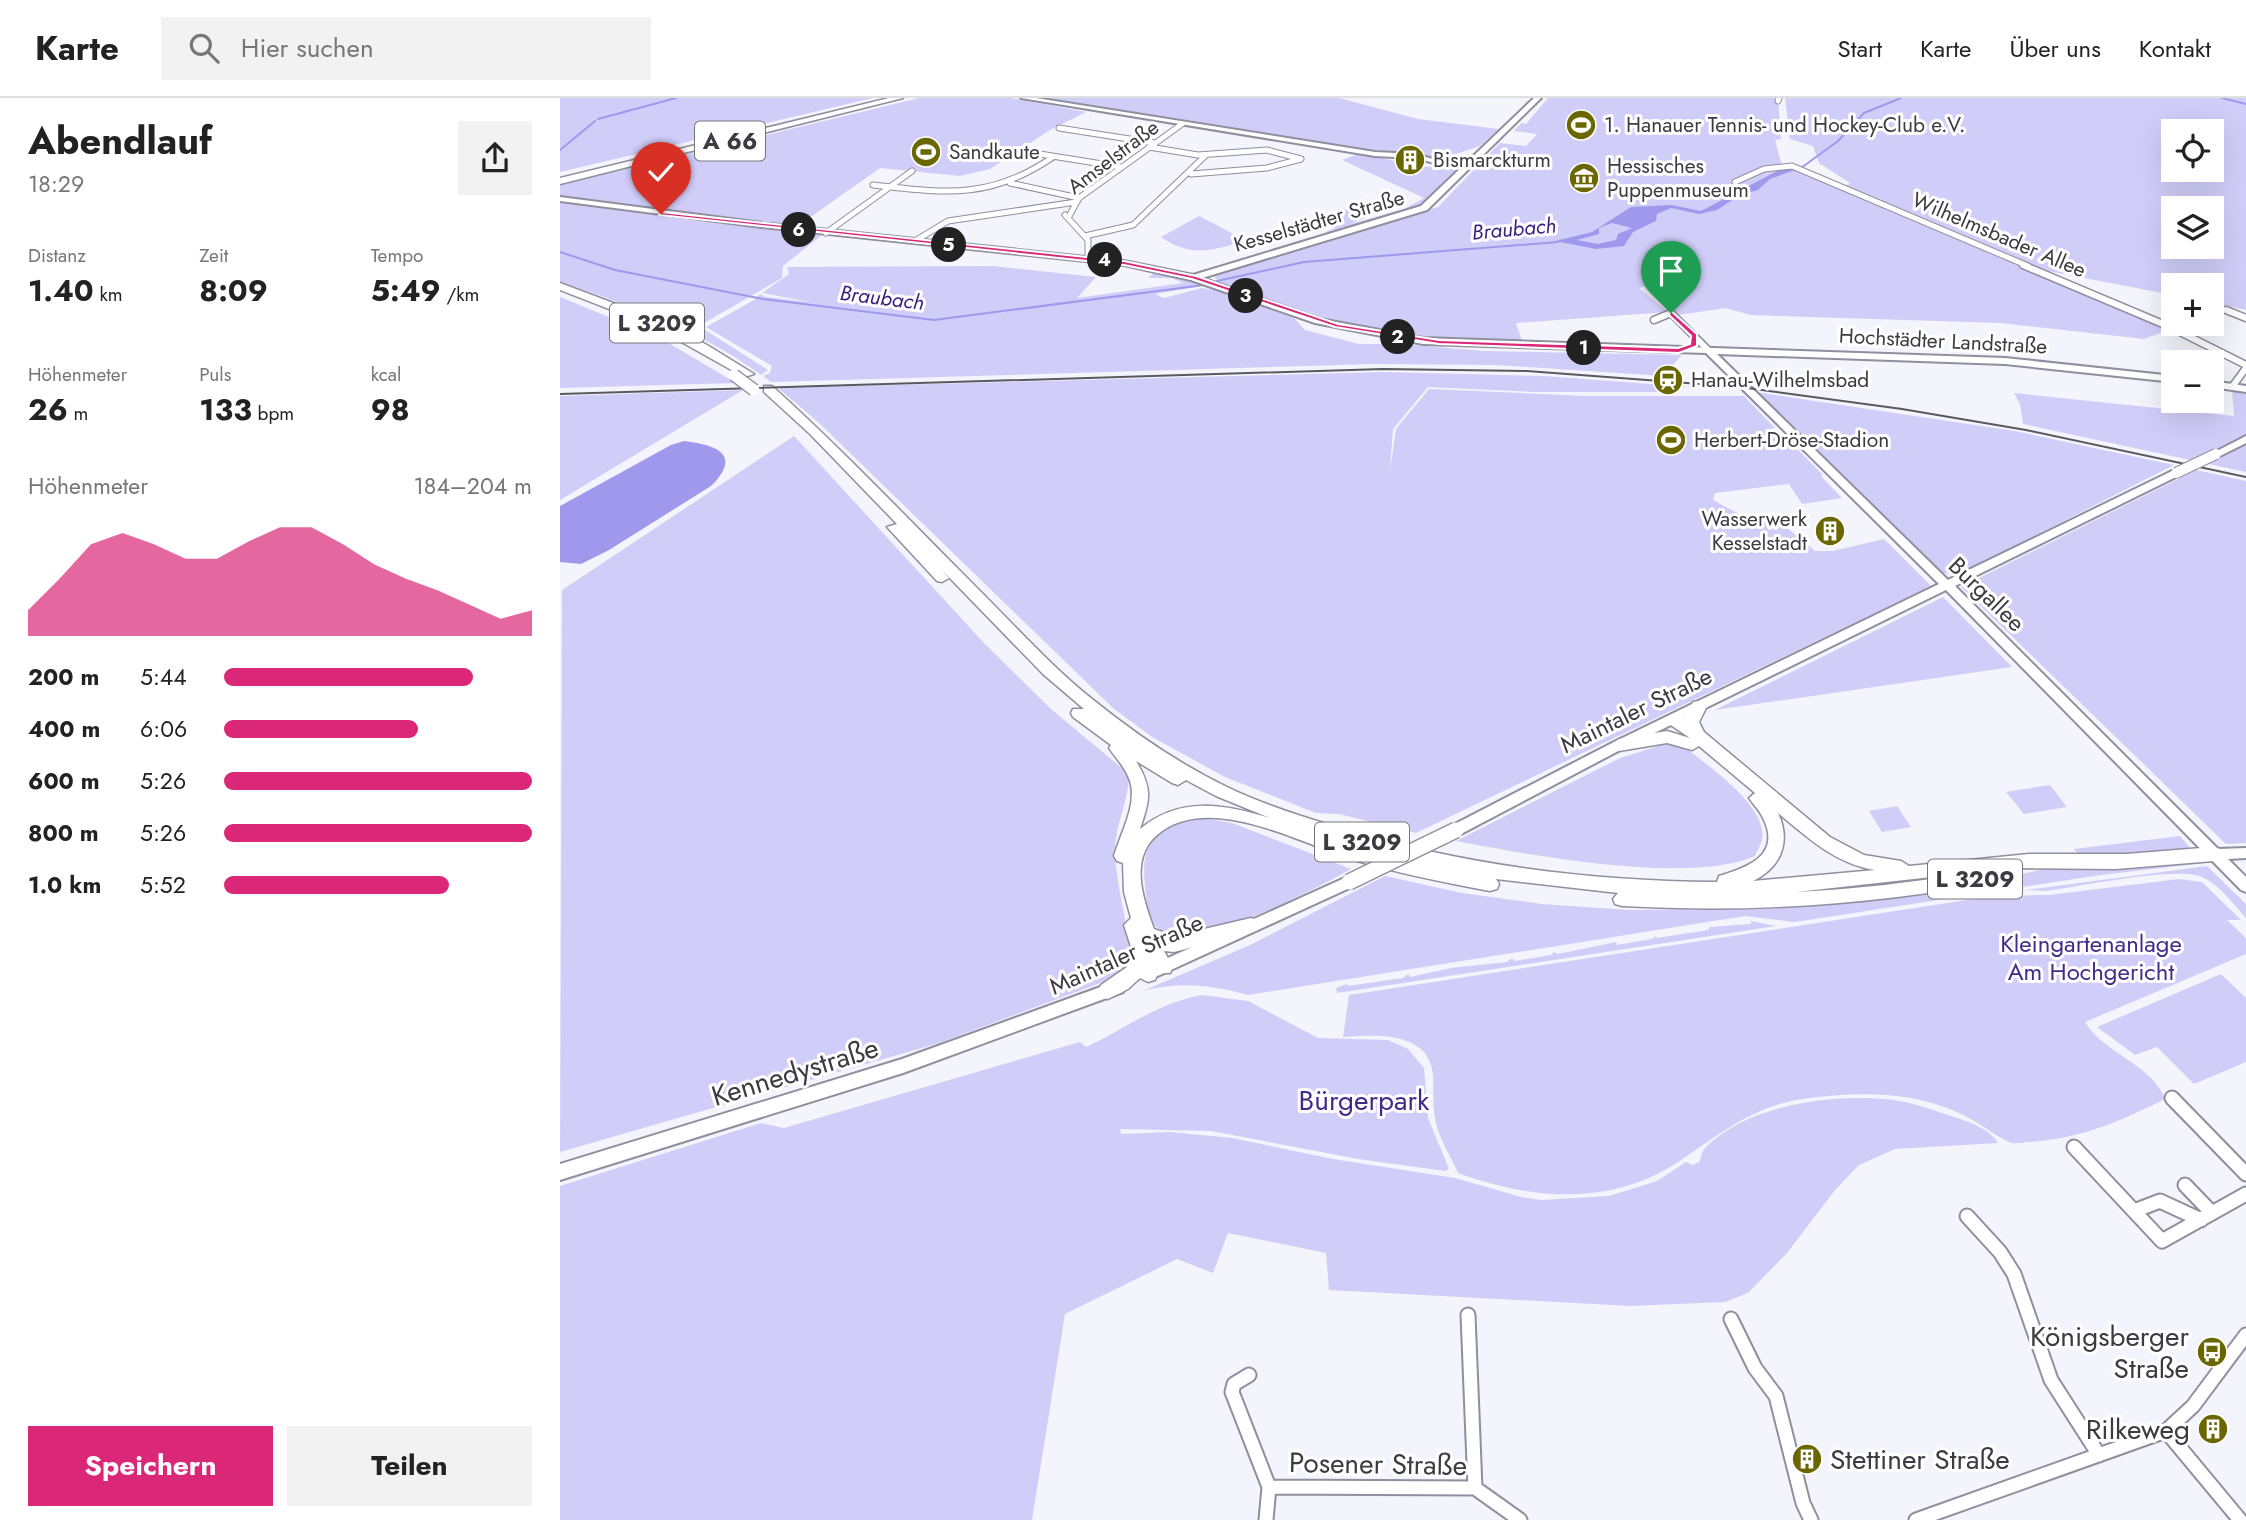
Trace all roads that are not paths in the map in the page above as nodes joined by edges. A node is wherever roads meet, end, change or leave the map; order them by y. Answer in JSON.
{"nodes":[{"id":1,"x":885,"y":98,"type":"edge"},
{"id":2,"x":899,"y":98,"type":"edge"},
{"id":3,"x":1024,"y":98,"type":"edge"},
{"id":4,"x":1538,"y":98,"type":"edge"},
{"id":5,"x":1182,"y":124,"type":"junction"},
{"id":6,"x":1059,"y":128,"type":"dead end"},
{"id":7,"x":1155,"y":143,"type":"junction"},
{"id":8,"x":1149,"y":147,"type":"junction"},
{"id":9,"x":1021,"y":151,"type":"dead end"},
{"id":10,"x":1206,"y":155,"type":"junction"},
{"id":11,"x":1053,"y":157,"type":"junction"},
{"id":12,"x":1121,"y":167,"type":"junction"},
{"id":13,"x":1467,"y":168,"type":"junction"},
{"id":14,"x":912,"y":171,"type":"dead end"},
{"id":15,"x":1191,"y":174,"type":"junction"},
{"id":16,"x":560,"y":176,"type":"edge"},
{"id":17,"x":560,"y":181,"type":"edge"},
{"id":18,"x":1735,"y":182,"type":"dead end"},
{"id":19,"x":1009,"y":183,"type":"junction"},
{"id":20,"x":873,"y":185,"type":"dead end"},
{"id":21,"x":890,"y":187,"type":"junction"},
{"id":22,"x":560,"y":199,"type":"edge"},
{"id":23,"x":1077,"y":200,"type":"junction"},
{"id":24,"x":1055,"y":205,"type":"junction"},
{"id":25,"x":1068,"y":218,"type":"junction"},
{"id":26,"x":826,"y":233,"type":"junction"},
{"id":27,"x":1086,"y":236,"type":"junction"},
{"id":28,"x":915,"y":241,"type":"junction"},
{"id":29,"x":1088,"y":258,"type":"junction"},
{"id":30,"x":1194,"y":278,"type":"junction"},
{"id":31,"x":560,"y":286,"type":"edge"},
{"id":32,"x":560,"y":291,"type":"edge"},
{"id":33,"x":2226,"y":310,"type":"dead end"},
{"id":34,"x":2246,"y":318,"type":"edge"},
{"id":35,"x":1654,"y":320,"type":"dead end"},
{"id":36,"x":1695,"y":336,"type":"junction"},
{"id":37,"x":1679,"y":351,"type":"junction"},
{"id":38,"x":1710,"y":352,"type":"junction"},
{"id":39,"x":2246,"y":366,"type":"edge"},
{"id":40,"x":2161,"y":378,"type":"edge"},
{"id":41,"x":2224,"y":386,"type":"edge"},
{"id":42,"x":2232,"y":387,"type":"junction"},
{"id":43,"x":761,"y":389,"type":"junction"},
{"id":44,"x":2246,"y":389,"type":"edge"},
{"id":45,"x":2246,"y":439,"type":"edge"},
{"id":46,"x":1948,"y":587,"type":"junction"},
{"id":47,"x":1699,"y":706,"type":"junction"},
{"id":48,"x":1671,"y":720,"type":"junction"},
{"id":49,"x":1103,"y":732,"type":"junction"},
{"id":50,"x":1696,"y":742,"type":"junction"},
{"id":51,"x":1619,"y":745,"type":"junction"},
{"id":52,"x":1287,"y":832,"type":"junction"},
{"id":53,"x":2246,"y":853,"type":"edge"},
{"id":54,"x":2214,"y":854,"type":"junction"},
{"id":55,"x":2126,"y":861,"type":"junction"},
{"id":56,"x":1966,"y":866,"type":"junction"},
{"id":57,"x":2246,"y":886,"type":"edge"},
{"id":58,"x":1632,"y":888,"type":"junction"},
{"id":59,"x":1251,"y":925,"type":"junction"},
{"id":60,"x":1141,"y":937,"type":"junction"},
{"id":61,"x":1155,"y":970,"type":"junction"},
{"id":62,"x":1108,"y":991,"type":"junction"},
{"id":63,"x":1046,"y":1015,"type":"joint"},
{"id":64,"x":2172,"y":1098,"type":"dead end"},
{"id":65,"x":2074,"y":1147,"type":"dead end"},
{"id":66,"x":560,"y":1172,"type":"edge"},
{"id":67,"x":2246,"y":1174,"type":"edge"},
{"id":68,"x":2185,"y":1185,"type":"dead end"},
{"id":69,"x":2246,"y":1195,"type":"edge"},
{"id":70,"x":2134,"y":1211,"type":"junction"},
{"id":71,"x":1967,"y":1216,"type":"dead end"},
{"id":72,"x":2206,"y":1216,"type":"junction"},
{"id":73,"x":1468,"y":1315,"type":"dead end"},
{"id":74,"x":1731,"y":1319,"type":"dead end"},
{"id":75,"x":2246,"y":1335,"type":"edge"},
{"id":76,"x":1249,"y":1375,"type":"dead end"},
{"id":77,"x":2166,"y":1431,"type":"junction"},
{"id":78,"x":2098,"y":1455,"type":"junction"},
{"id":79,"x":1269,"y":1488,"type":"junction"},
{"id":80,"x":1475,"y":1488,"type":"junction"},
{"id":81,"x":1266,"y":1520,"type":"edge"},
{"id":82,"x":1520,"y":1520,"type":"edge"},
{"id":83,"x":1811,"y":1520,"type":"edge"},
{"id":84,"x":1916,"y":1520,"type":"edge"},
{"id":85,"x":2240,"y":1520,"type":"edge"}],
"edges":[{"from":1,"to":16,"type":"highway","number":"A 66"},
{"from":2,"to":17,"type":"highway","number":"A 66"},
{"from":3,"to":5,"type":"main road"},
{"from":4,"to":13,"type":"main road","name":"Kesselstädter Straße"},
{"from":5,"to":7,"type":"street","name":"Amselstraße"},
{"from":5,"to":13,"type":"main road"},
{"from":6,"to":7,"type":"street"},
{"from":7,"to":8,"type":"street","name":"Amselstraße"},
{"from":8,"to":10,"type":"street"},
{"from":8,"to":12,"type":"street","name":"Amselstraße"},
{"from":9,"to":11,"type":"street"},
{"from":10,"to":15,"type":"street"},
{"from":10,"to":15,"type":"street"},
{"from":11,"to":12,"type":"street"},
{"from":11,"to":19,"type":"street"},
{"from":12,"to":23,"type":"street","name":"Amselstraße"},
{"from":13,"to":30,"type":"main road","name":"Kesselstädter Straße"},
{"from":14,"to":21,"type":"street"},
{"from":15,"to":27,"type":"street"},
{"from":18,"to":39,"type":"street","name":"Wilhelmsbader Allee"},
{"from":19,"to":21,"type":"street"},
{"from":19,"to":23,"type":"street"},
{"from":20,"to":21,"type":"street"},
{"from":21,"to":26,"type":"street"},
{"from":22,"to":26,"type":"main road"},
{"from":23,"to":24,"type":"street"},
{"from":23,"to":25,"type":"street","name":"Amselstraße"},
{"from":24,"to":25,"type":"street","name":"Amselstraße"},
{"from":24,"to":28,"type":"street"},
{"from":25,"to":27,"type":"street","name":"Amselstraße"},
{"from":26,"to":28,"type":"main road"},
{"from":27,"to":29,"type":"street"},
{"from":28,"to":29,"type":"main road"},
{"from":29,"to":30,"type":"main road"},
{"from":30,"to":37,"type":"main road","name":"Hochstädter Landstraße"},
{"from":31,"to":43,"type":"highway","number":"L 3209"},
{"from":32,"to":43,"type":"highway","number":"L 3209","bridge":true},
{"from":33,"to":34,"type":"street"},
{"from":35,"to":36,"type":"street","name":"Burgallee"},
{"from":36,"to":37,"type":"street"},
{"from":36,"to":38,"type":"street","name":"Burgallee"},
{"from":37,"to":38,"type":"main road","name":"Hochstädter Landstraße"},
{"from":38,"to":40,"type":"main road","name":"Hochstädter Landstraße"},
{"from":38,"to":46,"type":"main road","name":"Burgallee"},
{"from":39,"to":42,"type":"street","name":"Wilhelmsbader Allee"},
{"from":41,"to":42,"type":"main road"},
{"from":42,"to":44,"type":"main road"},
{"from":43,"to":49,"type":"highway","number":"L 3209"},
{"from":43,"to":58,"type":"highway","number":"L 3209"},
{"from":45,"to":46,"type":"main road","name":"Maintaler Straße","bridge":true},
{"from":46,"to":47,"type":"main road","name":"Maintaler Straße"},
{"from":46,"to":54,"type":"main road","name":"Burgallee"},
{"from":47,"to":48,"type":"main road","name":"Maintaler Straße"},
{"from":47,"to":50,"type":"highway"},
{"from":48,"to":50,"type":"highway"},
{"from":48,"to":51,"type":"main road","name":"Maintaler Straße"},
{"from":49,"to":52,"type":"highway","number":"L 3209"},
{"from":49,"to":60,"type":"highway"},
{"from":50,"to":51,"type":"highway"},
{"from":50,"to":56,"type":"highway"},
{"from":50,"to":58,"type":"highway"},
{"from":51,"to":59,"type":"main road","name":"Maintaler Straße","bridge":true},
{"from":52,"to":55,"type":"highway","number":"L 3209"},
{"from":52,"to":60,"type":"highway"},
{"from":53,"to":54,"type":"main road","number":"L 3209"},
{"from":54,"to":55,"type":"highway","number":"L 3209"},
{"from":54,"to":57,"type":"main road","name":"Burgallee"},
{"from":55,"to":56,"type":"highway","number":"L 3209"},
{"from":56,"to":58,"type":"highway","number":"L 3209"},
{"from":59,"to":60,"type":"highway"},
{"from":59,"to":61,"type":"main road","name":"Maintaler Straße"},
{"from":60,"to":61,"type":"highway"},
{"from":60,"to":62,"type":"highway"},
{"from":61,"to":62,"type":"main road","name":"Maintaler Straße"},
{"from":62,"to":63,"type":"main road","name":"Maintaler Straße"},
{"from":63,"to":66,"type":"main road","name":"Kennedystraße"},
{"from":64,"to":67,"type":"street"},
{"from":65,"to":70,"type":"street"},
{"from":68,"to":72,"type":"street"},
{"from":69,"to":72,"type":"street"},
{"from":70,"to":72,"type":"street"},
{"from":70,"to":72,"type":"street"},
{"from":71,"to":78,"type":"street"},
{"from":73,"to":80,"type":"street"},
{"from":74,"to":83,"type":"street"},
{"from":75,"to":77,"type":"street"},
{"from":76,"to":79,"type":"street"},
{"from":77,"to":78,"type":"street"},
{"from":77,"to":85,"type":"street"},
{"from":78,"to":84,"type":"street"},
{"from":79,"to":80,"type":"street","name":"Posener Straße"},
{"from":79,"to":81,"type":"street"},
{"from":80,"to":82,"type":"street","name":"Posener Straße"}]}
